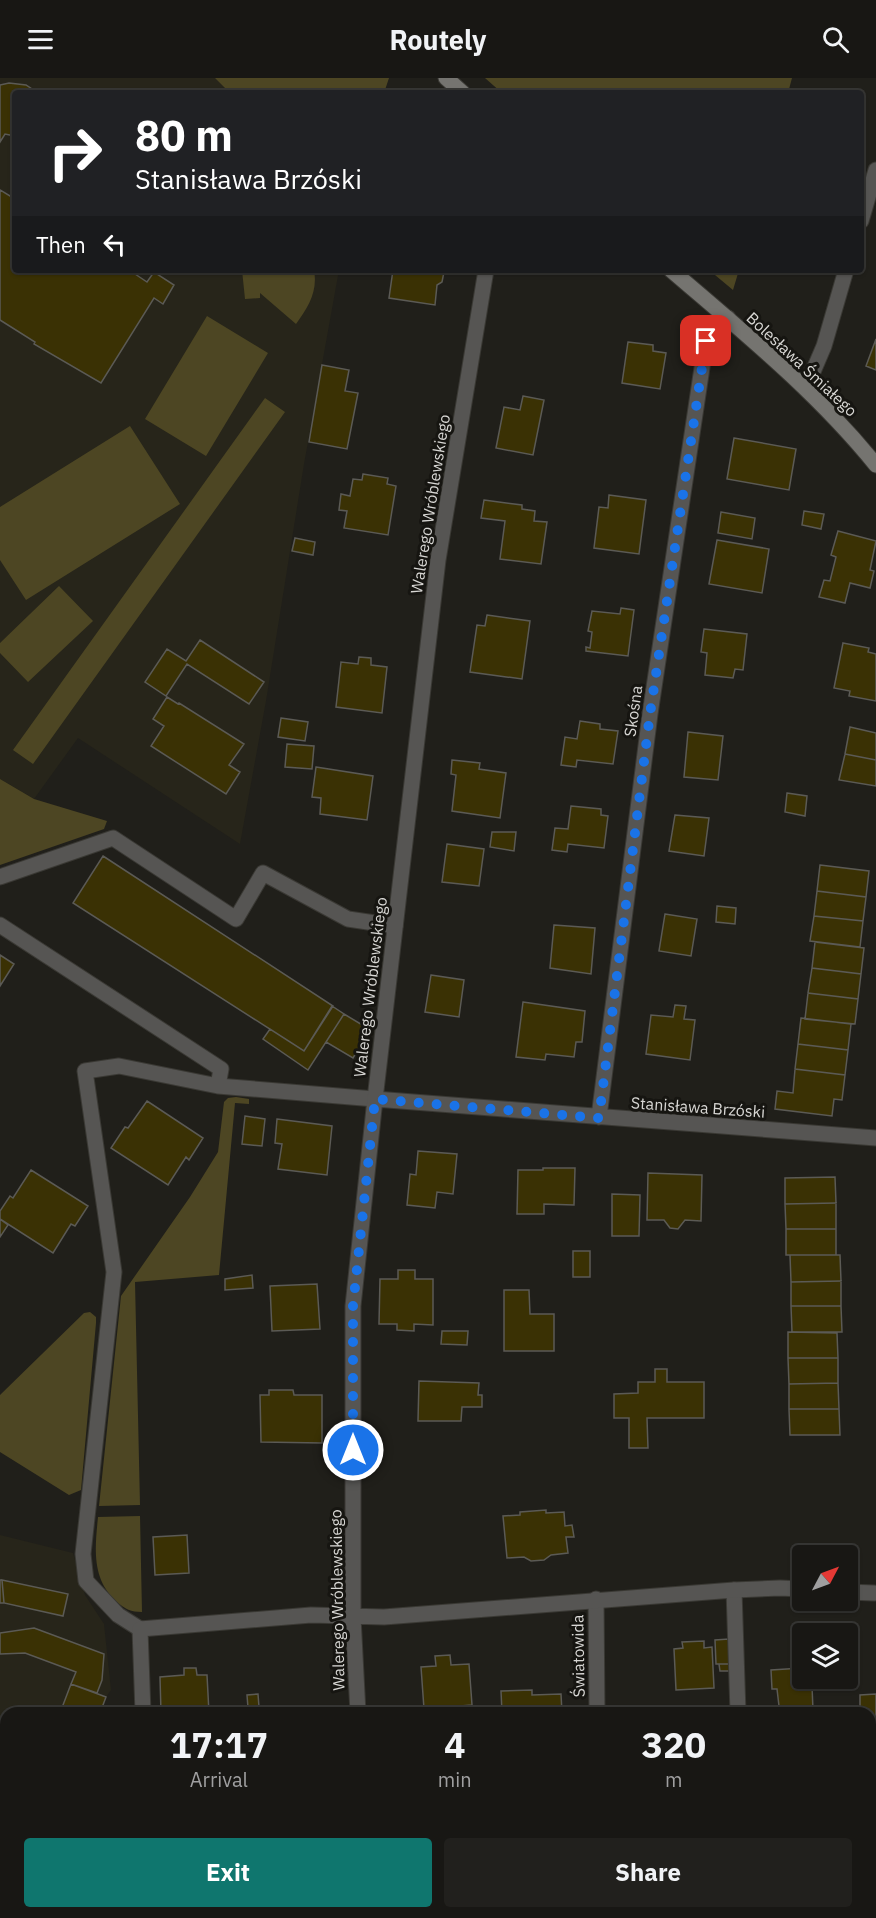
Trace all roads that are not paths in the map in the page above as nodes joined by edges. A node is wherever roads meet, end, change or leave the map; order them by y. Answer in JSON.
{"nodes":[{"id":1,"x":446,"y":78,"type":"edge"},
{"id":2,"x":460,"y":90,"type":"edge"},
{"id":3,"x":876,"y":170,"type":"edge"},
{"id":4,"x":864,"y":211,"type":"edge"},
{"id":5,"x":486,"y":273,"type":"edge"},
{"id":6,"x":675,"y":273,"type":"edge"},
{"id":7,"x":845,"y":273,"type":"edge"},
{"id":8,"x":728,"y":318,"type":"junction"},
{"id":9,"x":806,"y":388,"type":"junction"},
{"id":10,"x":876,"y":465,"type":"edge"},
{"id":11,"x":0,"y":877,"type":"edge"},
{"id":12,"x":0,"y":925,"type":"edge"},
{"id":13,"x":395,"y":926,"type":"junction"},
{"id":14,"x":220,"y":1069,"type":"junction"},
{"id":15,"x":218,"y":1086,"type":"junction"},
{"id":16,"x":249,"y":1088,"type":"junction"},
{"id":17,"x":375,"y":1099,"type":"junction"},
{"id":18,"x":599,"y":1118,"type":"junction"},
{"id":19,"x":876,"y":1138,"type":"edge"},
{"id":20,"x":792,"y":1589,"type":"edge"},
{"id":21,"x":734,"y":1590,"type":"junction"},
{"id":22,"x":858,"y":1592,"type":"edge"},
{"id":23,"x":874,"y":1593,"type":"dead end"},
{"id":24,"x":596,"y":1599,"type":"junction"},
{"id":25,"x":353,"y":1617,"type":"junction"},
{"id":26,"x":140,"y":1629,"type":"junction"},
{"id":27,"x":143,"y":1707,"type":"edge"},
{"id":28,"x":358,"y":1707,"type":"edge"},
{"id":29,"x":597,"y":1707,"type":"edge"},
{"id":30,"x":738,"y":1707,"type":"edge"}],
"edges":[{"from":1,"to":2,"type":"street"},
{"from":3,"to":4,"type":"street"},
{"from":5,"to":13,"type":"street","name":"Walerego Wróblewskiego"},
{"from":6,"to":8,"type":"street","name":"Bolesława Śmiałego"},
{"from":7,"to":9,"type":"street"},
{"from":8,"to":9,"type":"street","name":"Bolesława Śmiałego"},
{"from":8,"to":18,"type":"street","name":"Skośna"},
{"from":9,"to":10,"type":"street","name":"Bolesława Śmiałego"},
{"from":11,"to":13,"type":"street"},
{"from":12,"to":14,"type":"street"},
{"from":13,"to":17,"type":"street","name":"Walerego Wróblewskiego"},
{"from":14,"to":15,"type":"street"},
{"from":14,"to":16,"type":"street"},
{"from":15,"to":16,"type":"street","name":"Stanisława Brzóski"},
{"from":15,"to":26,"type":"street","name":"Stanisława Brzóski"},
{"from":16,"to":17,"type":"street","name":"Stanisława Brzóski"},
{"from":17,"to":18,"type":"street","name":"Stanisława Brzóski"},
{"from":17,"to":25,"type":"street","name":"Walerego Wróblewskiego"},
{"from":18,"to":19,"type":"street","name":"Stanisława Brzóski"},
{"from":20,"to":21,"type":"street"},
{"from":21,"to":24,"type":"street"},
{"from":21,"to":30,"type":"street"},
{"from":22,"to":23,"type":"street"},
{"from":24,"to":25,"type":"street"},
{"from":24,"to":29,"type":"street","name":"Światowida"},
{"from":25,"to":26,"type":"street"},
{"from":25,"to":28,"type":"street","name":"Walerego Wróblewskiego"},
{"from":26,"to":27,"type":"street"}]}
